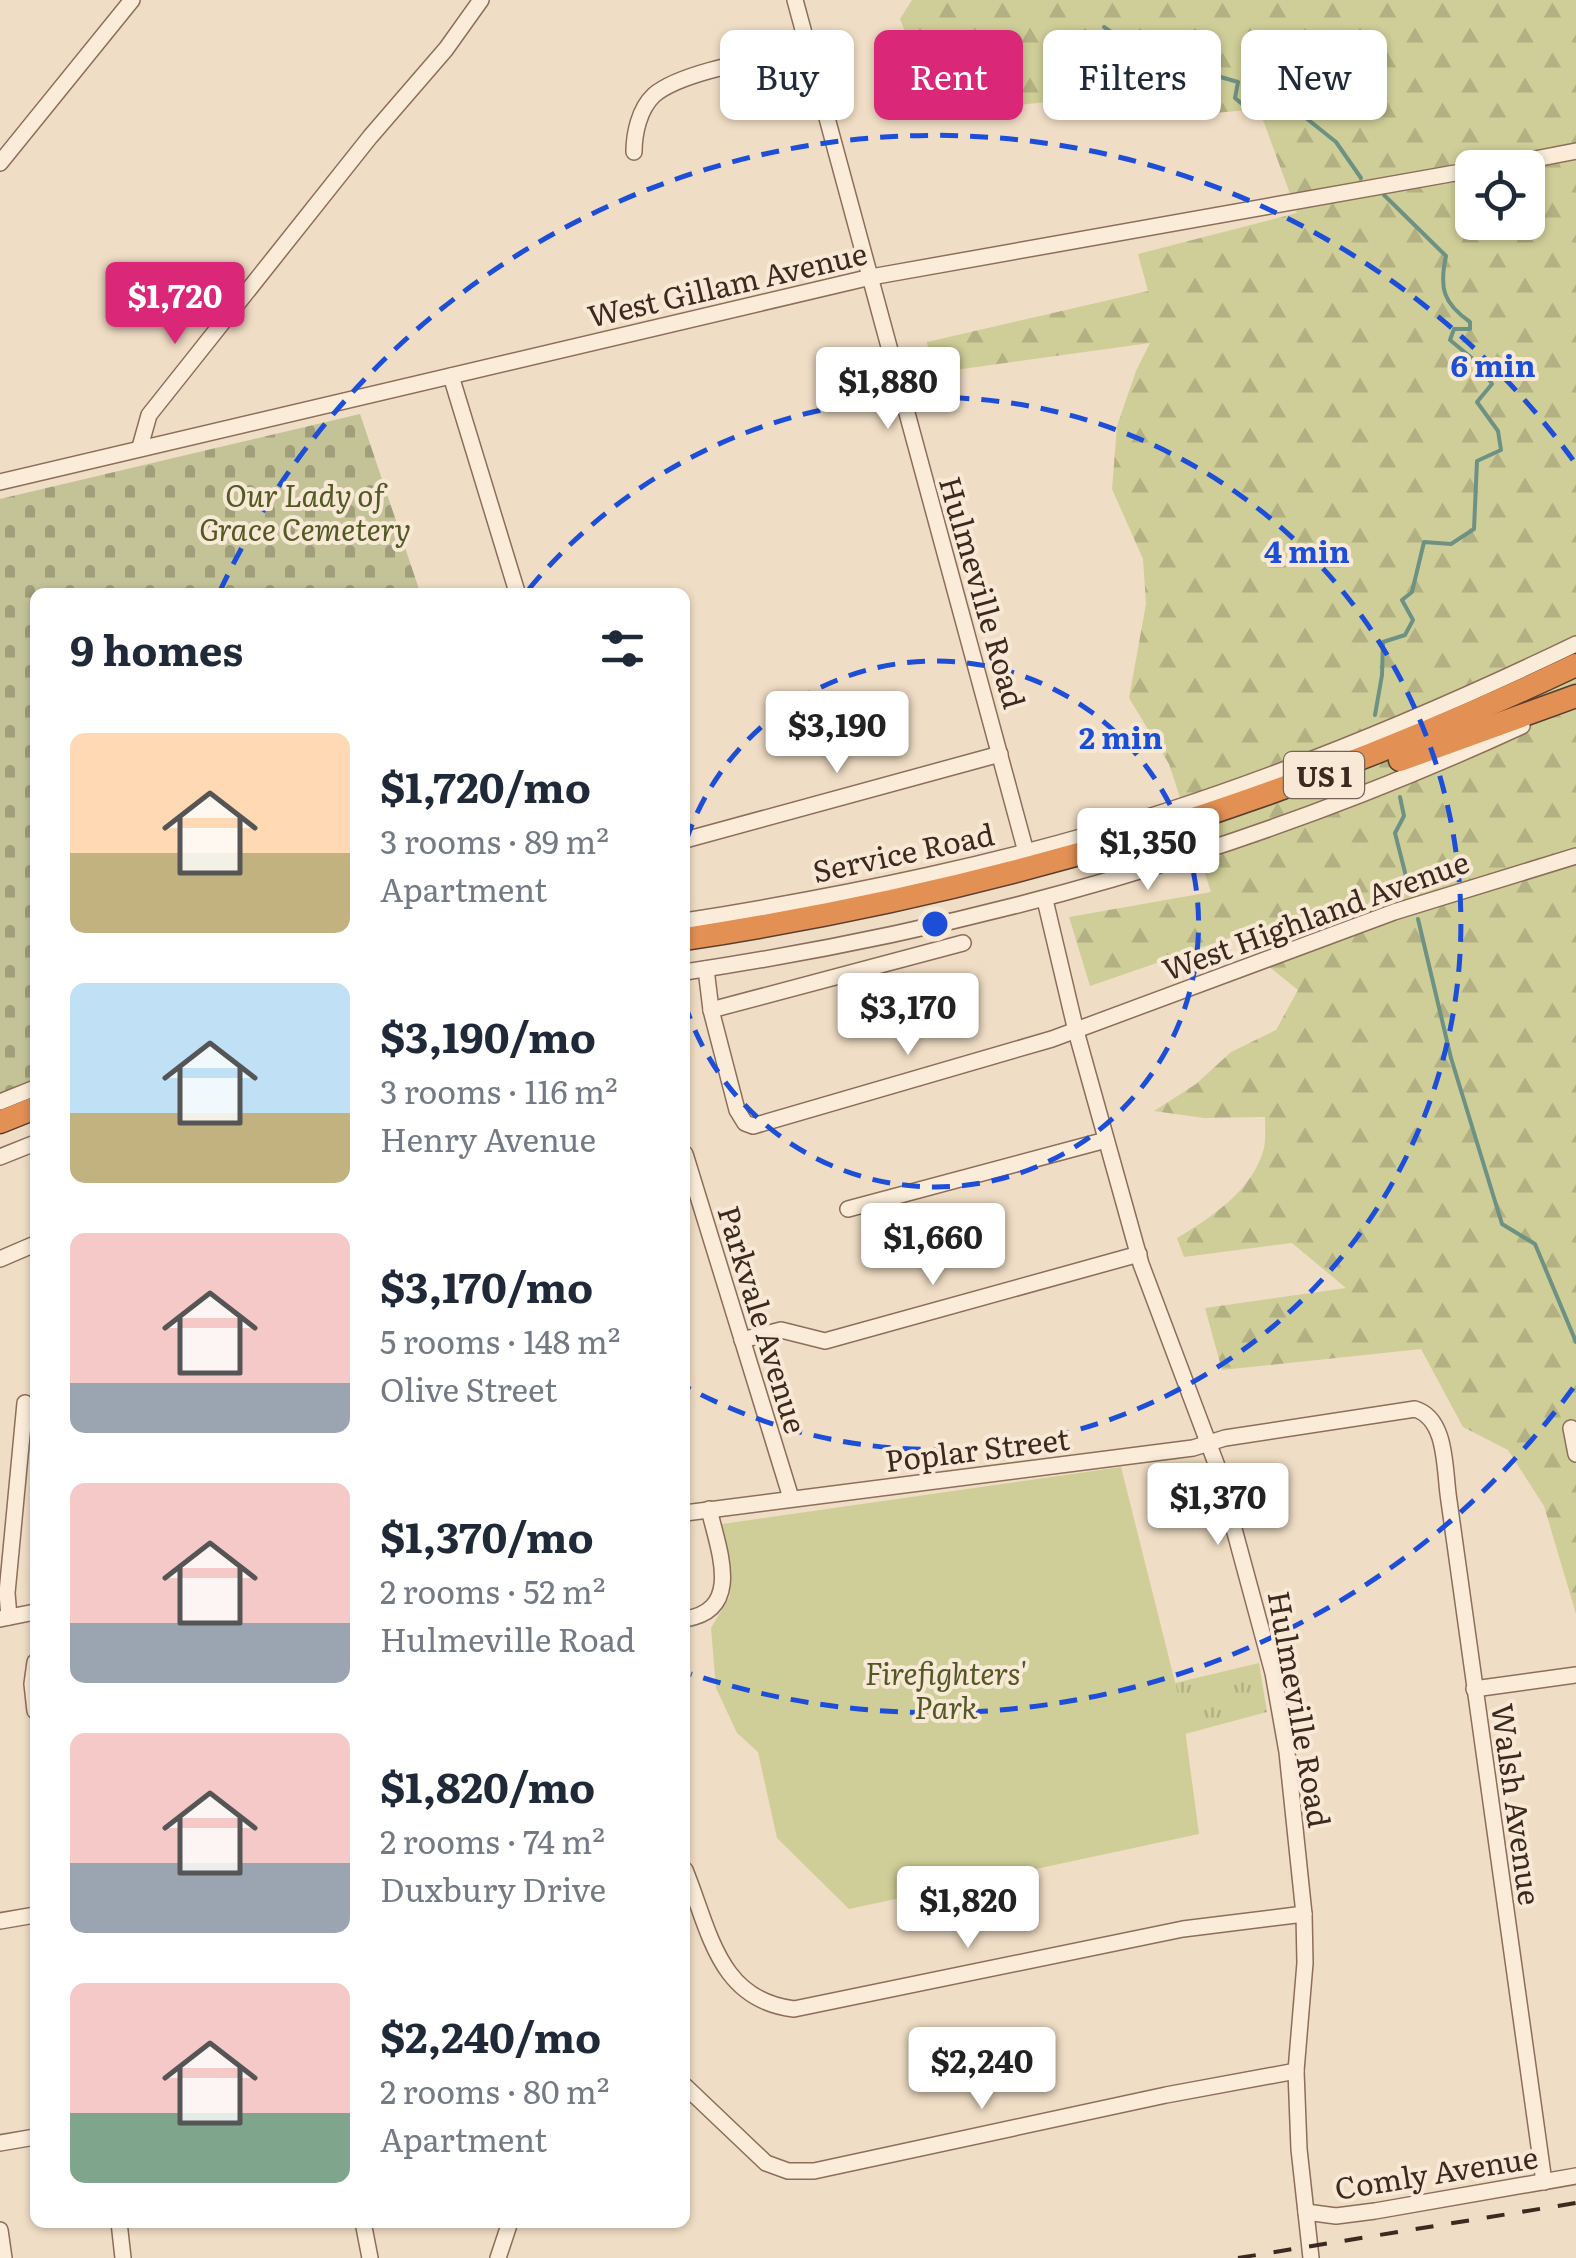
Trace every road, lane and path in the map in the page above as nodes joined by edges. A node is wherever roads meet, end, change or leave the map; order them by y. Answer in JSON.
{"nodes":[{"id":1,"x":132,"y":0,"type":"edge"},
{"id":2,"x":481,"y":0,"type":"edge"},
{"id":3,"x":795,"y":0,"type":"edge"},
{"id":4,"x":804,"y":30,"type":"edge"},
{"id":5,"x":720,"y":72,"type":"edge"},
{"id":6,"x":828,"y":120,"type":"edge"},
{"id":7,"x":1576,"y":151,"type":"edge"},
{"id":8,"x":634,"y":152,"type":"dead end"},
{"id":9,"x":1545,"y":157,"type":"edge"},
{"id":10,"x":0,"y":162,"type":"edge"},
{"id":11,"x":1455,"y":173,"type":"edge"},
{"id":12,"x":871,"y":277,"type":"junction"},
{"id":13,"x":451,"y":376,"type":"junction"},
{"id":14,"x":140,"y":447,"type":"junction"},
{"id":15,"x":0,"y":482,"type":"edge"},
{"id":16,"x":516,"y":588,"type":"edge"},
{"id":17,"x":1576,"y":646,"type":"edge"},
{"id":18,"x":1576,"y":665,"type":"edge"},
{"id":19,"x":1576,"y":681,"type":"edge"},
{"id":20,"x":1576,"y":698,"type":"edge"},
{"id":21,"x":1418,"y":736,"type":"junction"},
{"id":22,"x":1000,"y":754,"type":"junction"},
{"id":23,"x":1400,"y":760,"type":"junction"},
{"id":24,"x":690,"y":839,"type":"edge"},
{"id":25,"x":1026,"y":852,"type":"junction"},
{"id":26,"x":1576,"y":856,"type":"edge"},
{"id":27,"x":1045,"y":900,"type":"junction"},
{"id":28,"x":690,"y":920,"type":"edge"},
{"id":29,"x":690,"y":938,"type":"edge"},
{"id":30,"x":962,"y":943,"type":"dead end"},
{"id":31,"x":690,"y":953,"type":"edge"},
{"id":32,"x":706,"y":969,"type":"junction"},
{"id":33,"x":690,"y":971,"type":"edge"},
{"id":34,"x":711,"y":1010,"type":"junction"},
{"id":35,"x":1076,"y":1030,"type":"junction"},
{"id":36,"x":30,"y":1090,"type":"edge"},
{"id":37,"x":0,"y":1102,"type":"edge"},
{"id":38,"x":30,"y":1110,"type":"edge"},
{"id":39,"x":0,"y":1122,"type":"edge"},
{"id":40,"x":30,"y":1126,"type":"edge"},
{"id":41,"x":0,"y":1138,"type":"edge"},
{"id":42,"x":1106,"y":1140,"type":"junction"},
{"id":43,"x":30,"y":1145,"type":"edge"},
{"id":44,"x":0,"y":1157,"type":"edge"},
{"id":45,"x":690,"y":1170,"type":"edge"},
{"id":46,"x":848,"y":1209,"type":"dead end"},
{"id":47,"x":30,"y":1246,"type":"edge"},
{"id":48,"x":1138,"y":1254,"type":"junction"},
{"id":49,"x":0,"y":1259,"type":"edge"},
{"id":50,"x":742,"y":1340,"type":"junction"},
{"id":51,"x":24,"y":1403,"type":"dead end"},
{"id":52,"x":1571,"y":1428,"type":"dead end"},
{"id":53,"x":1439,"y":1434,"type":"joint"},
{"id":54,"x":1210,"y":1444,"type":"junction"},
{"id":55,"x":1576,"y":1454,"type":"edge"},
{"id":56,"x":790,"y":1498,"type":"junction"},
{"id":57,"x":709,"y":1509,"type":"junction"},
{"id":58,"x":690,"y":1512,"type":"edge"},
{"id":59,"x":30,"y":1613,"type":"edge"},
{"id":60,"x":690,"y":1617,"type":"edge"},
{"id":61,"x":5,"y":1618,"type":"edge"},
{"id":62,"x":1576,"y":1674,"type":"edge"},
{"id":63,"x":1474,"y":1689,"type":"junction"},
{"id":64,"x":690,"y":1882,"type":"edge"},
{"id":65,"x":1304,"y":1914,"type":"junction"},
{"id":66,"x":30,"y":1916,"type":"edge"},
{"id":67,"x":0,"y":1920,"type":"edge"},
{"id":68,"x":1296,"y":2072,"type":"junction"},
{"id":69,"x":690,"y":2091,"type":"edge"},
{"id":70,"x":30,"y":2138,"type":"edge"},
{"id":71,"x":0,"y":2144,"type":"edge"},
{"id":72,"x":1576,"y":2176,"type":"edge"},
{"id":73,"x":1544,"y":2182,"type":"junction"},
{"id":74,"x":1306,"y":2212,"type":"junction"},
{"id":75,"x":120,"y":2228,"type":"edge"},
{"id":76,"x":365,"y":2228,"type":"edge"},
{"id":77,"x":508,"y":2228,"type":"edge"},
{"id":78,"x":0,"y":2230,"type":"edge"},
{"id":79,"x":4,"y":2258,"type":"edge"},
{"id":80,"x":124,"y":2258,"type":"edge"},
{"id":81,"x":370,"y":2258,"type":"edge"},
{"id":82,"x":498,"y":2258,"type":"edge"},
{"id":83,"x":1311,"y":2258,"type":"edge"}],
"edges":[{"from":1,"to":10,"type":"street"},
{"from":2,"to":14,"type":"street"},
{"from":3,"to":4,"type":"street","name":"Hulmeville Road"},
{"from":5,"to":8,"type":"street"},
{"from":6,"to":12,"type":"street","name":"Hulmeville Road"},
{"from":7,"to":9,"type":"street"},
{"from":11,"to":12,"type":"street","name":"West Gillam Avenue"},
{"from":12,"to":13,"type":"street","name":"West Gillam Avenue"},
{"from":12,"to":22,"type":"street","name":"Hulmeville Road"},
{"from":13,"to":14,"type":"street","name":"West Gillam Avenue"},
{"from":13,"to":16,"type":"street"},
{"from":14,"to":15,"type":"street","name":"West Gillam Avenue"},
{"from":17,"to":21,"type":"highway"},
{"from":17,"to":25,"type":"street","name":"Service Road"},
{"from":18,"to":21,"type":"highway","number":"US 1"},
{"from":19,"to":23,"type":"highway","number":"US 1"},
{"from":20,"to":23,"type":"highway"},
{"from":20,"to":27,"type":"street"},
{"from":21,"to":29,"type":"highway","number":"US 1"},
{"from":22,"to":24,"type":"street"},
{"from":22,"to":25,"type":"street","name":"Hulmeville Road"},
{"from":23,"to":31,"type":"highway","number":"US 1"},
{"from":25,"to":28,"type":"street","name":"Service Road"},
{"from":26,"to":35,"type":"street","name":"West Highland Avenue"},
{"from":27,"to":32,"type":"street"},
{"from":27,"to":35,"type":"street","name":"Hulmeville Road"},
{"from":30,"to":34,"type":"street"},
{"from":32,"to":33,"type":"street"},
{"from":32,"to":34,"type":"street"},
{"from":34,"to":35,"type":"street","name":"West Highland Avenue"},
{"from":35,"to":42,"type":"street","name":"Hulmeville Road"},
{"from":36,"to":37,"type":"street"},
{"from":38,"to":39,"type":"highway"},
{"from":40,"to":41,"type":"highway"},
{"from":42,"to":46,"type":"street"},
{"from":42,"to":48,"type":"street","name":"Hulmeville Road"},
{"from":43,"to":44,"type":"street"},
{"from":45,"to":50,"type":"street","name":"Parkvale Avenue"},
{"from":47,"to":49,"type":"street"},
{"from":48,"to":50,"type":"street"},
{"from":48,"to":54,"type":"street","name":"Hulmeville Road"},
{"from":50,"to":56,"type":"street","name":"Parkvale Avenue"},
{"from":51,"to":61,"type":"street"},
{"from":52,"to":55,"type":"street"},
{"from":53,"to":54,"type":"street","name":"Poplar Street"},
{"from":53,"to":63,"type":"street","name":"Walsh Avenue"},
{"from":54,"to":56,"type":"street","name":"Poplar Street"},
{"from":54,"to":65,"type":"street","name":"Hulmeville Road"},
{"from":56,"to":57,"type":"street","name":"Poplar Street"},
{"from":57,"to":58,"type":"street","name":"Poplar Street"},
{"from":57,"to":60,"type":"street"},
{"from":59,"to":61,"type":"street"},
{"from":62,"to":63,"type":"street"},
{"from":63,"to":73,"type":"street","name":"Walsh Avenue"},
{"from":64,"to":65,"type":"street"},
{"from":65,"to":68,"type":"street","name":"Hulmeville Road"},
{"from":66,"to":67,"type":"street"},
{"from":68,"to":69,"type":"street"},
{"from":68,"to":74,"type":"street","name":"Hulmeville Road"},
{"from":70,"to":71,"type":"street"},
{"from":72,"to":73,"type":"street","name":"Comly Avenue"},
{"from":73,"to":74,"type":"street","name":"Comly Avenue"},
{"from":74,"to":83,"type":"street","name":"Hulmeville Road"},
{"from":75,"to":80,"type":"street"},
{"from":76,"to":81,"type":"street"},
{"from":77,"to":82,"type":"street"},
{"from":78,"to":79,"type":"street"}]}
